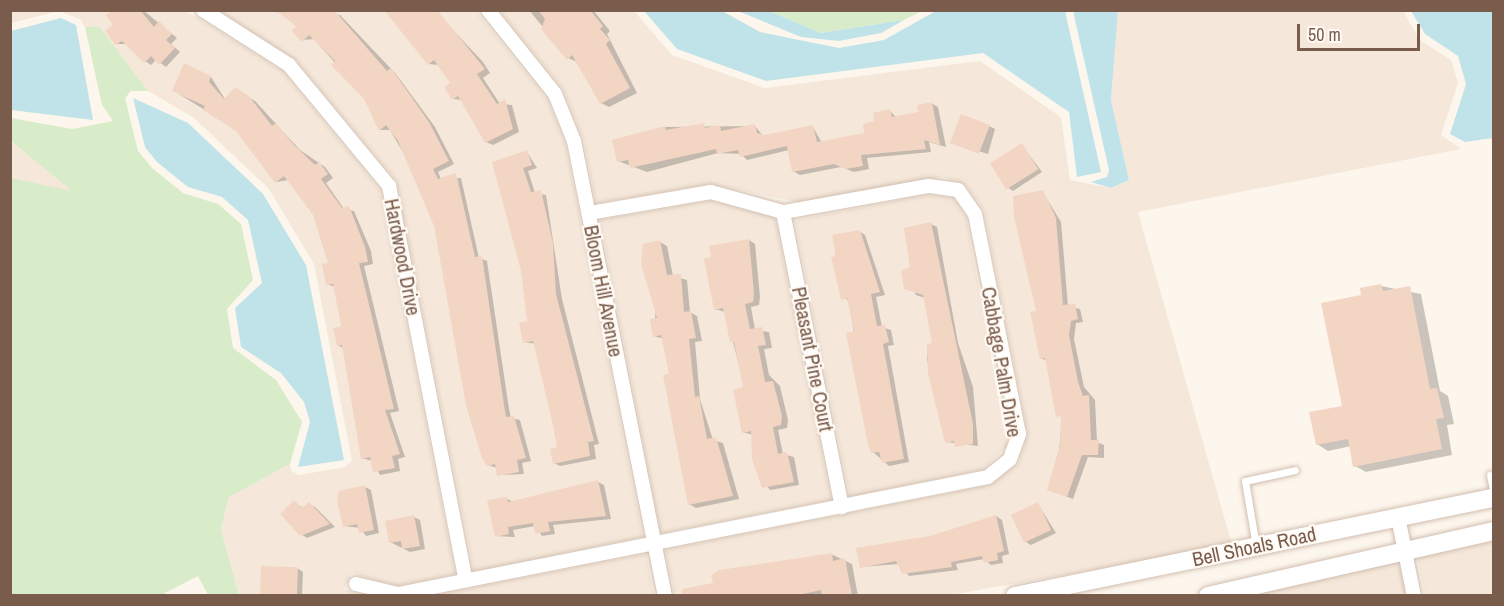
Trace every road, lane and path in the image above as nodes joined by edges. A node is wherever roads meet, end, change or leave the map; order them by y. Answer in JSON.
{"nodes":[{"id":1,"x":203,"y":10,"type":"edge"},
{"id":2,"x":488,"y":10,"type":"edge"},
{"id":3,"x":783,"y":212,"type":"junction"},
{"id":4,"x":589,"y":213,"type":"junction"},
{"id":5,"x":1295,"y":470,"type":"dead end"},
{"id":6,"x":1490,"y":475,"type":"dead end"},
{"id":7,"x":1494,"y":496,"type":"edge"},
{"id":8,"x":842,"y":507,"type":"junction"},
{"id":9,"x":1398,"y":517,"type":"junction"},
{"id":10,"x":1494,"y":531,"type":"edge"},
{"id":11,"x":654,"y":544,"type":"junction"},
{"id":12,"x":1256,"y":546,"type":"junction"},
{"id":13,"x":1405,"y":551,"type":"junction"},
{"id":14,"x":466,"y":581,"type":"junction"},
{"id":15,"x":356,"y":584,"type":"dead end"},
{"id":16,"x":665,"y":596,"type":"edge"},
{"id":17,"x":1016,"y":596,"type":"edge"},
{"id":18,"x":1208,"y":596,"type":"edge"},
{"id":19,"x":1414,"y":596,"type":"edge"}],
"edges":[{"from":1,"to":14,"type":"street","name":"Hardwood Drive"},
{"from":2,"to":4,"type":"street","name":"Bloom Hill Avenue"},
{"from":3,"to":4,"type":"street","name":"Cabbage Palm Drive"},
{"from":3,"to":8,"type":"street","name":"Pleasant Pine Court"},
{"from":3,"to":8,"type":"street","name":"Cabbage Palm Drive"},
{"from":4,"to":11,"type":"street","name":"Bloom Hill Avenue"},
{"from":5,"to":12,"type":"lane"},
{"from":6,"to":7,"type":"lane"},
{"from":7,"to":9,"type":"main road","name":"Bell Shoals Road"},
{"from":8,"to":11,"type":"street","name":"Cabbage Palm Drive"},
{"from":9,"to":12,"type":"main road","name":"Bell Shoals Road"},
{"from":9,"to":13,"type":"street"},
{"from":10,"to":13,"type":"main road","name":"Bell Shoals Road"},
{"from":11,"to":14,"type":"street","name":"Cabbage Palm Drive"},
{"from":11,"to":16,"type":"street","name":"Bloom Hill Avenue"},
{"from":12,"to":17,"type":"main road","name":"Bell Shoals Road"},
{"from":13,"to":18,"type":"main road","name":"Bell Shoals Road"},
{"from":13,"to":19,"type":"street"},
{"from":14,"to":15,"type":"street","name":"Cabbage Palm Drive"}]}
